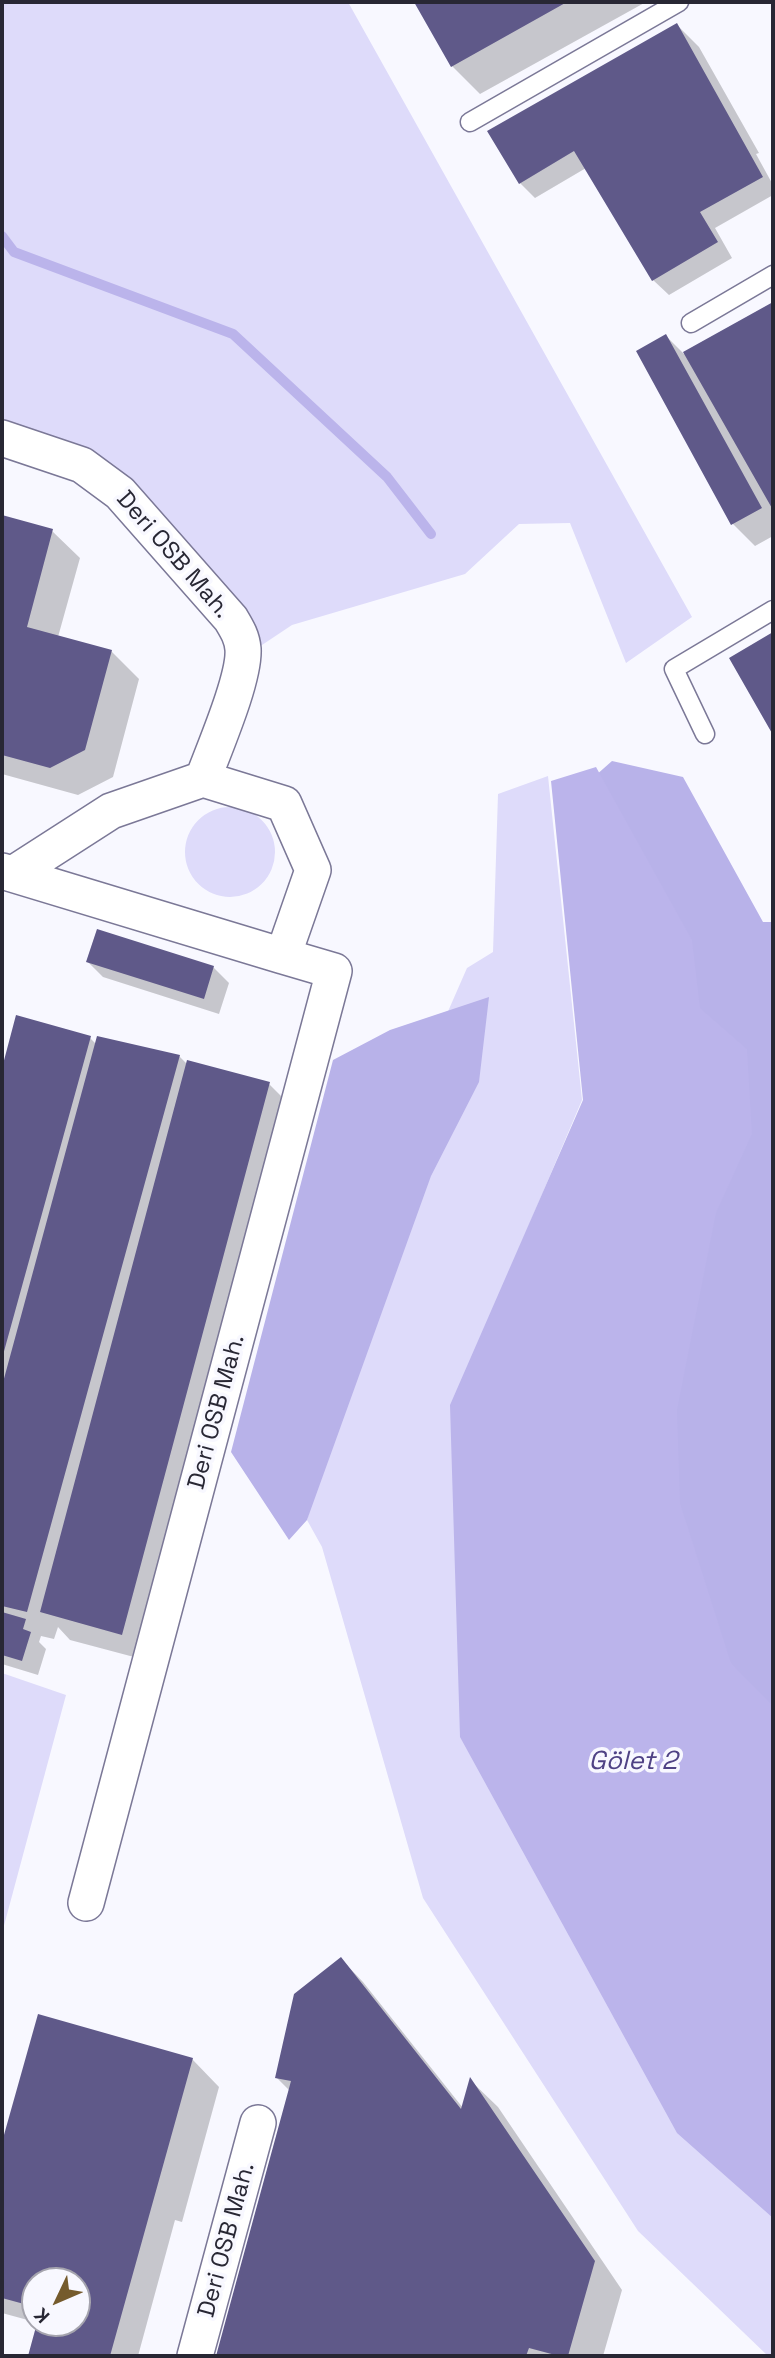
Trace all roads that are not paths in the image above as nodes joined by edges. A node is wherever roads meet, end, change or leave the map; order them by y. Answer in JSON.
{"nodes":[{"id":1,"x":679,"y":2,"type":"edge"},
{"id":2,"x":470,"y":122,"type":"dead end"},
{"id":3,"x":773,"y":275,"type":"edge"},
{"id":4,"x":691,"y":323,"type":"dead end"},
{"id":5,"x":2,"y":438,"type":"edge"},
{"id":6,"x":773,"y":610,"type":"edge"},
{"id":7,"x":705,"y":734,"type":"dead end"},
{"id":8,"x":203,"y":779,"type":"junction"},
{"id":9,"x":7,"y":872,"type":"edge"},
{"id":10,"x":283,"y":956,"type":"junction"},
{"id":11,"x":86,"y":1903,"type":"dead end"},
{"id":12,"x":258,"y":2123,"type":"dead end"},
{"id":13,"x":195,"y":2356,"type":"edge"}],
"edges":[{"from":1,"to":2,"type":"lane"},
{"from":3,"to":4,"type":"lane"},
{"from":5,"to":8,"type":"street","name":"Deri OSB Mah."},
{"from":6,"to":7,"type":"lane"},
{"from":8,"to":9,"type":"street"},
{"from":8,"to":10,"type":"street"},
{"from":9,"to":10,"type":"street"},
{"from":10,"to":11,"type":"street","name":"Deri OSB Mah."},
{"from":12,"to":13,"type":"street","name":"Deri OSB Mah."}]}
